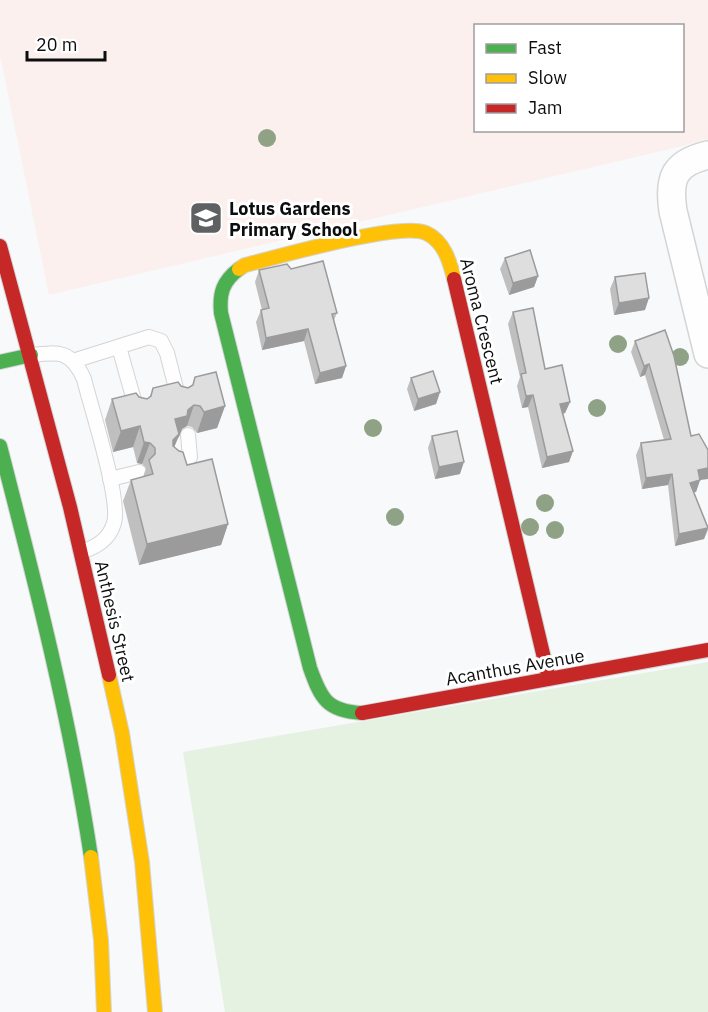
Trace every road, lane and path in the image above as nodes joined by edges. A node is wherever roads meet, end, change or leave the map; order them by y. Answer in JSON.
{"nodes":[{"id":1,"x":708,"y":155,"type":"edge"},
{"id":2,"x":0,"y":246,"type":"edge"},
{"id":3,"x":119,"y":347,"type":"junction"},
{"id":4,"x":708,"y":354,"type":"edge"},
{"id":5,"x":31,"y":355,"type":"junction"},
{"id":6,"x":74,"y":361,"type":"junction"},
{"id":7,"x":0,"y":362,"type":"edge"},
{"id":8,"x":179,"y":400,"type":"edge"},
{"id":9,"x":137,"y":411,"type":"edge"},
{"id":10,"x":188,"y":435,"type":"edge"},
{"id":11,"x":0,"y":446,"type":"edge"},
{"id":12,"x":174,"y":464,"type":"edge"},
{"id":13,"x":139,"y":472,"type":"dead end"},
{"id":14,"x":110,"y":479,"type":"junction"},
{"id":15,"x":81,"y":552,"type":"junction"},
{"id":16,"x":708,"y":650,"type":"edge"},
{"id":17,"x":549,"y":679,"type":"junction"},
{"id":18,"x":330,"y":706,"type":"joint"},
{"id":19,"x":104,"y":1012,"type":"edge"},
{"id":20,"x":156,"y":1012,"type":"edge"}],
"edges":[{"from":1,"to":4,"type":"street"},
{"from":2,"to":5,"type":"street","name":"Anthesis Street"},
{"from":3,"to":6,"type":"lane"},
{"from":3,"to":8,"type":"lane"},
{"from":3,"to":9,"type":"lane"},
{"from":5,"to":6,"type":"lane"},
{"from":5,"to":7,"type":"street"},
{"from":5,"to":15,"type":"street","name":"Anthesis Street"},
{"from":6,"to":14,"type":"lane"},
{"from":10,"to":12,"type":"lane"},
{"from":11,"to":19,"type":"street"},
{"from":13,"to":14,"type":"lane"},
{"from":14,"to":15,"type":"lane"},
{"from":15,"to":20,"type":"street","name":"Anthesis Street"},
{"from":16,"to":17,"type":"street","name":"Acanthus Avenue"},
{"from":17,"to":18,"type":"street","name":"Acanthus Avenue"},
{"from":17,"to":18,"type":"street","name":"Aroma Crescent"}]}
